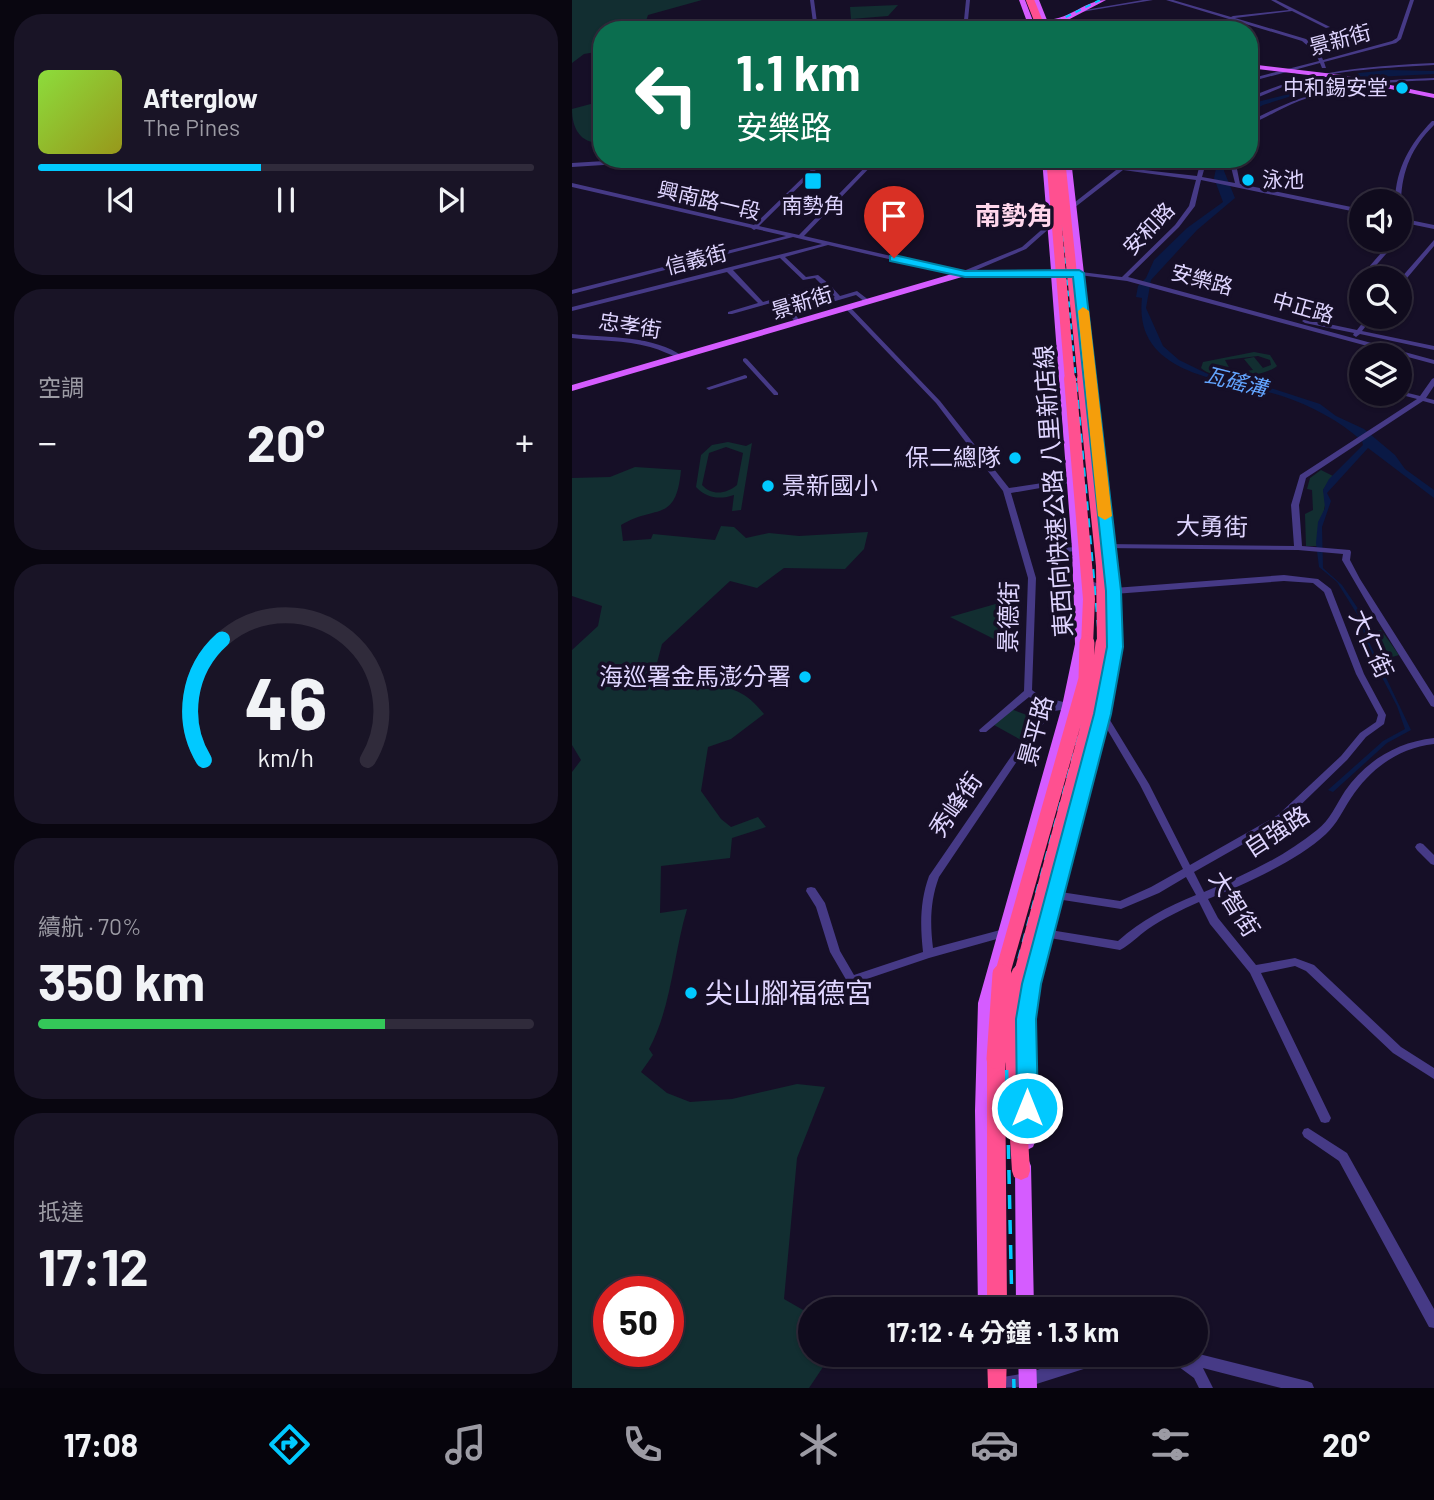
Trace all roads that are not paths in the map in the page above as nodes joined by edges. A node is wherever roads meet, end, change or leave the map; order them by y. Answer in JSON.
{"nodes":[{"id":1,"x":812,"y":0,"type":"edge"},
{"id":2,"x":968,"y":0,"type":"edge"},
{"id":3,"x":1026,"y":0,"type":"edge"},
{"id":4,"x":1036,"y":0,"type":"edge"},
{"id":5,"x":1091,"y":0,"type":"edge"},
{"id":6,"x":1103,"y":0,"type":"edge"},
{"id":7,"x":1151,"y":0,"type":"edge"},
{"id":8,"x":1168,"y":0,"type":"edge"},
{"id":9,"x":1273,"y":0,"type":"edge"},
{"id":10,"x":1412,"y":0,"type":"edge"},
{"id":11,"x":1084,"y":9,"type":"junction"},
{"id":12,"x":1290,"y":11,"type":"junction"},
{"id":13,"x":1228,"y":18,"type":"junction"},
{"id":14,"x":815,"y":21,"type":"edge"},
{"id":15,"x":966,"y":21,"type":"edge"},
{"id":16,"x":1036,"y":21,"type":"edge"},
{"id":17,"x":1038,"y":21,"type":"edge"},
{"id":18,"x":1049,"y":21,"type":"edge"},
{"id":19,"x":1062,"y":21,"type":"edge"},
{"id":20,"x":1238,"y":21,"type":"edge"},
{"id":21,"x":1258,"y":27,"type":"edge"},
{"id":22,"x":1328,"y":27,"type":"dead end"},
{"id":23,"x":1323,"y":63,"type":"junction"},
{"id":24,"x":1434,"y":64,"type":"edge"},
{"id":25,"x":1258,"y":67,"type":"edge"},
{"id":26,"x":1296,"y":70,"type":"junction"},
{"id":27,"x":1328,"y":75,"type":"junction"},
{"id":28,"x":1258,"y":79,"type":"edge"},
{"id":29,"x":1434,"y":79,"type":"edge"},
{"id":30,"x":1365,"y":82,"type":"junction"},
{"id":31,"x":1258,"y":95,"type":"edge"},
{"id":32,"x":1434,"y":96,"type":"edge"},
{"id":33,"x":1258,"y":120,"type":"edge"},
{"id":34,"x":1434,"y":122,"type":"edge"},
{"id":35,"x":593,"y":164,"type":"edge"},
{"id":36,"x":572,"y":166,"type":"edge"},
{"id":37,"x":816,"y":168,"type":"edge"},
{"id":38,"x":867,"y":168,"type":"edge"},
{"id":39,"x":1048,"y":168,"type":"edge"},
{"id":40,"x":1049,"y":168,"type":"edge"},
{"id":41,"x":1064,"y":168,"type":"edge"},
{"id":42,"x":1064,"y":168,"type":"edge"},
{"id":43,"x":1123,"y":168,"type":"joint"},
{"id":44,"x":1202,"y":168,"type":"edge"},
{"id":45,"x":1233,"y":168,"type":"edge"},
{"id":46,"x":1200,"y":178,"type":"junction"},
{"id":47,"x":572,"y":185,"type":"edge"},
{"id":48,"x":1235,"y":186,"type":"junction"},
{"id":49,"x":1399,"y":189,"type":"edge"},
{"id":50,"x":1072,"y":207,"type":"junction"},
{"id":51,"x":1349,"y":209,"type":"edge"},
{"id":52,"x":1412,"y":222,"type":"edge"},
{"id":53,"x":1049,"y":226,"type":"junction"},
{"id":54,"x":1434,"y":227,"type":"edge"},
{"id":55,"x":754,"y":228,"type":"junction"},
{"id":56,"x":792,"y":236,"type":"junction"},
{"id":57,"x":800,"y":237,"type":"junction"},
{"id":58,"x":1434,"y":242,"type":"edge"},
{"id":59,"x":829,"y":244,"type":"junction"},
{"id":60,"x":1385,"y":252,"type":"edge"},
{"id":61,"x":781,"y":256,"type":"junction"},
{"id":62,"x":1372,"y":266,"type":"edge"},
{"id":63,"x":1412,"y":269,"type":"edge"},
{"id":64,"x":730,"y":270,"type":"junction"},
{"id":65,"x":1053,"y":272,"type":"junction"},
{"id":66,"x":1079,"y":273,"type":"junction"},
{"id":67,"x":962,"y":274,"type":"junction"},
{"id":68,"x":1125,"y":279,"type":"junction"},
{"id":69,"x":827,"y":285,"type":"junction"},
{"id":70,"x":572,"y":292,"type":"edge"},
{"id":71,"x":839,"y":298,"type":"junction"},
{"id":72,"x":779,"y":299,"type":"junction"},
{"id":73,"x":867,"y":301,"type":"junction"},
{"id":74,"x":761,"y":303,"type":"junction"},
{"id":75,"x":847,"y":307,"type":"junction"},
{"id":76,"x":572,"y":309,"type":"edge"},
{"id":77,"x":1245,"y":310,"type":"joint"},
{"id":78,"x":794,"y":311,"type":"dead end"},
{"id":79,"x":1254,"y":312,"type":"junction"},
{"id":80,"x":730,"y":313,"type":"dead end"},
{"id":81,"x":798,"y":322,"type":"junction"},
{"id":82,"x":1360,"y":329,"type":"edge"},
{"id":83,"x":1357,"y":332,"type":"junction"},
{"id":84,"x":572,"y":336,"type":"edge"},
{"id":85,"x":1354,"y":340,"type":"junction"},
{"id":86,"x":1434,"y":348,"type":"edge"},
{"id":87,"x":681,"y":357,"type":"junction"},
{"id":88,"x":745,"y":360,"type":"dead end"},
{"id":89,"x":1434,"y":362,"type":"edge"},
{"id":90,"x":745,"y":377,"type":"dead end"},
{"id":91,"x":1434,"y":380,"type":"edge"},
{"id":92,"x":572,"y":388,"type":"edge"},
{"id":93,"x":709,"y":388,"type":"dead end"},
{"id":94,"x":776,"y":394,"type":"dead end"},
{"id":95,"x":1412,"y":396,"type":"edge"},
{"id":96,"x":1422,"y":398,"type":"junction"},
{"id":97,"x":1434,"y":402,"type":"edge"},
{"id":98,"x":1069,"y":481,"type":"junction"},
{"id":99,"x":1007,"y":491,"type":"junction"},
{"id":100,"x":1052,"y":531,"type":"dead end"},
{"id":101,"x":1108,"y":546,"type":"junction"},
{"id":102,"x":1077,"y":547,"type":"junction"},
{"id":103,"x":1298,"y":548,"type":"junction"},
{"id":104,"x":1078,"y":580,"type":"junction"},
{"id":105,"x":1114,"y":591,"type":"junction"},
{"id":106,"x":1029,"y":692,"type":"junction"},
{"id":107,"x":1434,"y":704,"type":"edge"},
{"id":108,"x":1068,"y":706,"type":"junction"},
{"id":109,"x":1102,"y":714,"type":"junction"},
{"id":110,"x":983,"y":730,"type":"dead end"},
{"id":111,"x":1434,"y":741,"type":"edge"},
{"id":112,"x":1420,"y":847,"type":"dead end"},
{"id":113,"x":1434,"y":861,"type":"edge"},
{"id":114,"x":1188,"y":870,"type":"junction"},
{"id":115,"x":811,"y":891,"type":"dead end"},
{"id":116,"x":1054,"y":895,"type":"junction"},
{"id":117,"x":1202,"y":897,"type":"junction"},
{"id":118,"x":1004,"y":933,"type":"junction"},
{"id":119,"x":1043,"y":933,"type":"junction"},
{"id":120,"x":929,"y":954,"type":"junction"},
{"id":121,"x":1254,"y":970,"type":"junction"},
{"id":122,"x":1005,"y":1059,"type":"junction"},
{"id":123,"x":1434,"y":1074,"type":"edge"},
{"id":124,"x":1324,"y":1118,"type":"dead end"},
{"id":125,"x":1308,"y":1133,"type":"dead end"},
{"id":126,"x":1021,"y":1171,"type":"junction"},
{"id":127,"x":987,"y":1297,"type":"edge"},
{"id":128,"x":997,"y":1297,"type":"edge"},
{"id":129,"x":1025,"y":1297,"type":"edge"},
{"id":130,"x":1434,"y":1322,"type":"edge"},
{"id":131,"x":1208,"y":1363,"type":"edge"},
{"id":132,"x":993,"y":1367,"type":"edge"},
{"id":133,"x":997,"y":1367,"type":"edge"},
{"id":134,"x":1075,"y":1367,"type":"edge"},
{"id":135,"x":1191,"y":1367,"type":"edge"},
{"id":136,"x":1027,"y":1384,"type":"edge"},
{"id":137,"x":997,"y":1387,"type":"edge"},
{"id":138,"x":1206,"y":1388,"type":"edge"},
{"id":139,"x":1307,"y":1388,"type":"edge"}],
"edges":[{"from":1,"to":14,"type":"street"},
{"from":2,"to":15,"type":"street"},
{"from":3,"to":16,"type":"highway"},
{"from":4,"to":17,"type":"main road"},
{"from":5,"to":18,"type":"main road"},
{"from":6,"to":11,"type":"main road"},
{"from":7,"to":11,"type":"street"},
{"from":8,"to":13,"type":"street"},
{"from":9,"to":12,"type":"street"},
{"from":10,"to":23,"type":"street","name":"景新街"},
{"from":11,"to":19,"type":"main road"},
{"from":12,"to":13,"type":"street"},
{"from":12,"to":22,"type":"street"},
{"from":13,"to":20,"type":"street"},
{"from":21,"to":23,"type":"street"},
{"from":23,"to":26,"type":"street","name":"景新街"},
{"from":23,"to":27,"type":"street"},
{"from":24,"to":27,"type":"street"},
{"from":25,"to":26,"type":"main road"},
{"from":26,"to":27,"type":"main road"},
{"from":26,"to":28,"type":"street","name":"景新街"},
{"from":27,"to":30,"type":"main road"},
{"from":27,"to":31,"type":"street"},
{"from":29,"to":30,"type":"street"},
{"from":30,"to":32,"type":"main road"},
{"from":30,"to":33,"type":"street"},
{"from":34,"to":49,"type":"street"},
{"from":35,"to":36,"type":"street"},
{"from":37,"to":55,"type":"street"},
{"from":38,"to":57,"type":"street"},
{"from":39,"to":53,"type":"main road","name":"景平路"},
{"from":40,"to":122,"type":"highway","name":"東西向快速公路 八里新店線","bridge":true},
{"from":41,"to":50,"type":"main road"},
{"from":42,"to":122,"type":"highway","name":"東西向快速公路 八里新店線","bridge":true},
{"from":43,"to":46,"type":"street"},
{"from":43,"to":50,"type":"street","name":"景新街"},
{"from":44,"to":46,"type":"street","name":"安和路"},
{"from":45,"to":48,"type":"street"},
{"from":46,"to":48,"type":"street"},
{"from":46,"to":68,"type":"street","name":"安和路"},
{"from":47,"to":55,"type":"street","name":"興南路一段"},
{"from":48,"to":51,"type":"street"},
{"from":50,"to":53,"type":"main road","name":"景新街"},
{"from":50,"to":66,"type":"main road"},
{"from":52,"to":54,"type":"street"},
{"from":53,"to":65,"type":"main road","name":"景平路"},
{"from":53,"to":67,"type":"street","name":"景新街"},
{"from":55,"to":56,"type":"street","name":"興南路一段"},
{"from":56,"to":57,"type":"street","name":"興南路一段"},
{"from":56,"to":70,"type":"street"},
{"from":57,"to":59,"type":"street","name":"興南路一段"},
{"from":58,"to":63,"type":"street"},
{"from":59,"to":61,"type":"street","name":"信義街"},
{"from":59,"to":67,"type":"street","name":"興南路一段"},
{"from":60,"to":62,"type":"street"},
{"from":61,"to":64,"type":"street","name":"信義街"},
{"from":61,"to":69,"type":"street"},
{"from":64,"to":74,"type":"street"},
{"from":64,"to":76,"type":"street","name":"信義街"},
{"from":65,"to":66,"type":"street"},
{"from":65,"to":67,"type":"main road"},
{"from":65,"to":98,"type":"main road","name":"景平路"},
{"from":66,"to":68,"type":"street"},
{"from":66,"to":101,"type":"main road"},
{"from":67,"to":73,"type":"main road","name":"景新街"},
{"from":68,"to":77,"type":"street","name":"安樂路"},
{"from":69,"to":71,"type":"street"},
{"from":69,"to":72,"type":"street"},
{"from":71,"to":73,"type":"street"},
{"from":71,"to":78,"type":"street"},
{"from":72,"to":74,"type":"street"},
{"from":72,"to":81,"type":"street"},
{"from":73,"to":75,"type":"main road","name":"景新街"},
{"from":74,"to":80,"type":"street"},
{"from":75,"to":81,"type":"main road","name":"景新街"},
{"from":75,"to":99,"type":"street","name":"景德街"},
{"from":77,"to":79,"type":"street","name":"中正路"},
{"from":79,"to":83,"type":"street"},
{"from":79,"to":85,"type":"street","name":"中正路"},
{"from":81,"to":87,"type":"main road","name":"景新街"},
{"from":82,"to":83,"type":"street"},
{"from":83,"to":85,"type":"street"},
{"from":83,"to":86,"type":"street"},
{"from":84,"to":87,"type":"street","name":"忠孝街"},
{"from":85,"to":89,"type":"street","name":"中正路"},
{"from":87,"to":92,"type":"main road","name":"景新街"},
{"from":88,"to":94,"type":"street"},
{"from":90,"to":93,"type":"street"},
{"from":91,"to":96,"type":"street"},
{"from":95,"to":96,"type":"street"},
{"from":96,"to":97,"type":"street"},
{"from":96,"to":103,"type":"street"},
{"from":98,"to":99,"type":"street"},
{"from":98,"to":102,"type":"main road","name":"景平路"},
{"from":99,"to":106,"type":"street","name":"景德街"},
{"from":100,"to":102,"type":"street"},
{"from":101,"to":102,"type":"street","name":"大勇街"},
{"from":101,"to":103,"type":"street","name":"大勇街"},
{"from":101,"to":105,"type":"main road"},
{"from":102,"to":104,"type":"main road","name":"景平路"},
{"from":103,"to":107,"type":"street","name":"大勇街"},
{"from":104,"to":105,"type":"street","name":"大仁街"},
{"from":104,"to":108,"type":"main road","name":"景平路"},
{"from":105,"to":109,"type":"main road"},
{"from":105,"to":114,"type":"street","name":"大仁街"},
{"from":106,"to":108,"type":"street"},
{"from":106,"to":110,"type":"street"},
{"from":108,"to":118,"type":"main road","name":"景平路"},
{"from":108,"to":120,"type":"street","name":"秀峰街"},
{"from":109,"to":114,"type":"street","name":"大智街"},
{"from":109,"to":116,"type":"main road"},
{"from":111,"to":117,"type":"street","name":"自強路"},
{"from":112,"to":113,"type":"street"},
{"from":114,"to":116,"type":"street"},
{"from":114,"to":117,"type":"street","name":"大智街"},
{"from":115,"to":120,"type":"street"},
{"from":116,"to":119,"type":"main road"},
{"from":117,"to":119,"type":"street","name":"自強路"},
{"from":117,"to":121,"type":"street","name":"大智街"},
{"from":118,"to":120,"type":"street"},
{"from":118,"to":127,"type":"main road","name":"景平路"},
{"from":119,"to":126,"type":"main road"},
{"from":121,"to":123,"type":"street"},
{"from":121,"to":124,"type":"street","name":"大智街"},
{"from":122,"to":126,"type":"highway"},
{"from":122,"to":128,"type":"highway"},
{"from":125,"to":130,"type":"street"},
{"from":126,"to":129,"type":"main road"},
{"from":131,"to":139,"type":"street"},
{"from":132,"to":137,"type":"main road"},
{"from":133,"to":137,"type":"highway"},
{"from":134,"to":136,"type":"street"},
{"from":135,"to":138,"type":"street"},
{"from":136,"to":137,"type":"street"}]}
